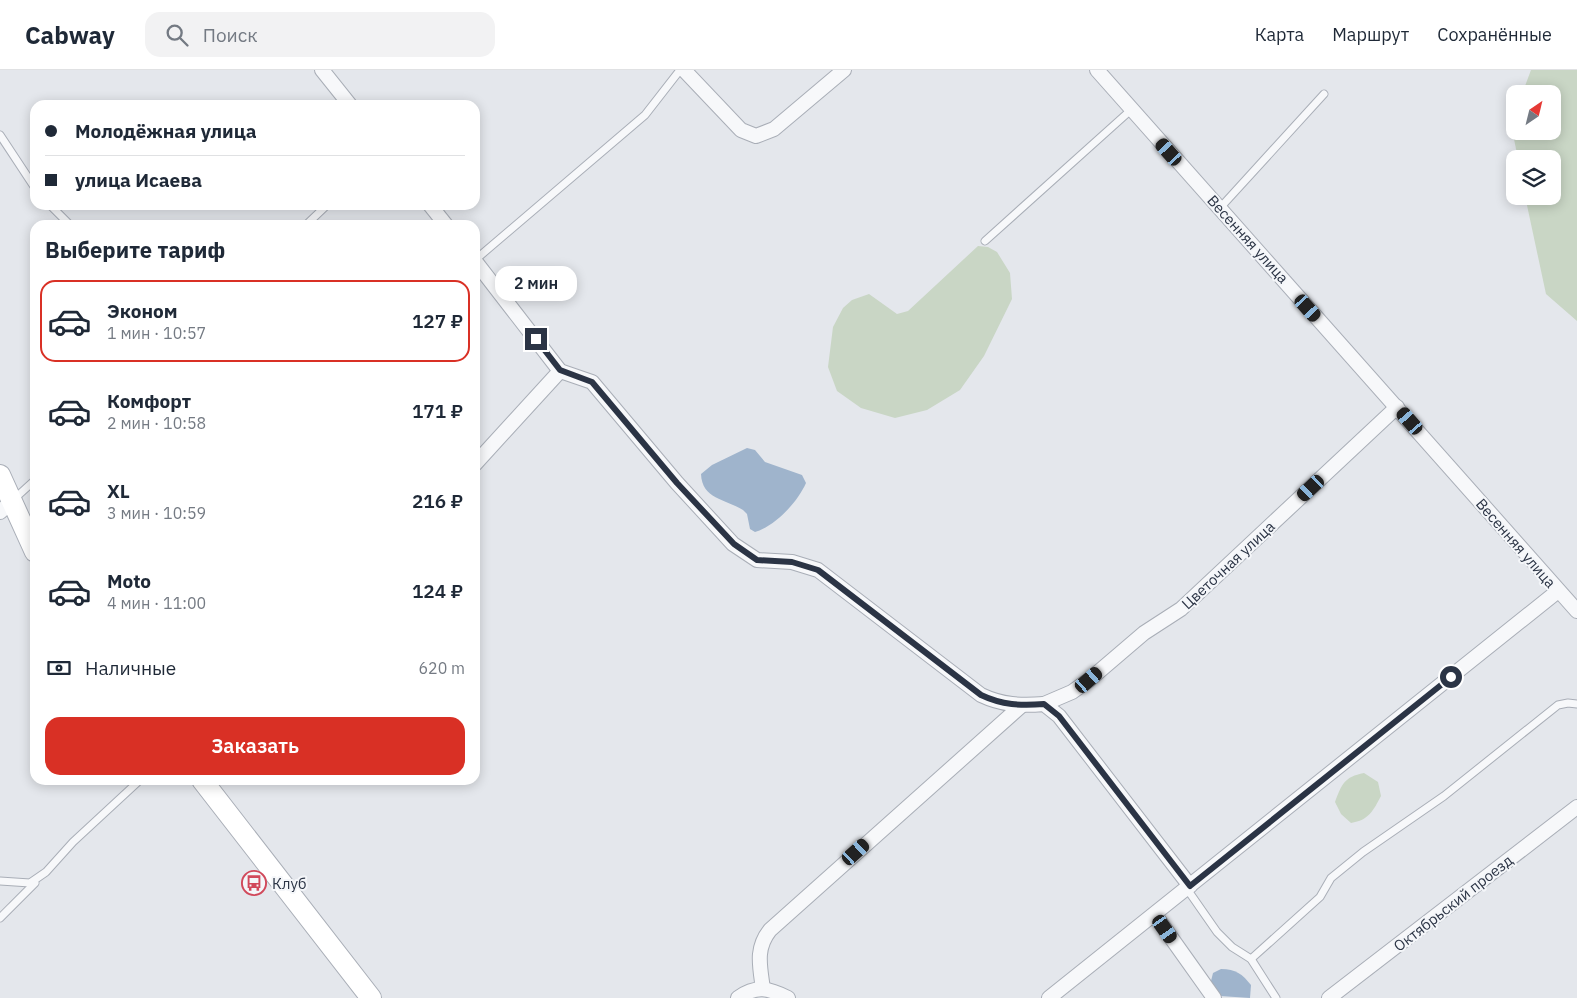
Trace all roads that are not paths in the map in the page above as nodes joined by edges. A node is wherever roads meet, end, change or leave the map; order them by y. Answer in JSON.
{"nodes":[{"id":1,"x":322,"y":70,"type":"edge"},
{"id":2,"x":680,"y":70,"type":"edge"},
{"id":3,"x":684,"y":70,"type":"edge"},
{"id":4,"x":844,"y":70,"type":"edge"},
{"id":5,"x":1096,"y":70,"type":"edge"},
{"id":6,"x":1324,"y":94,"type":"dead end"},
{"id":7,"x":346,"y":100,"type":"edge"},
{"id":8,"x":1132,"y":109,"type":"junction"},
{"id":9,"x":0,"y":135,"type":"edge"},
{"id":10,"x":30,"y":180,"type":"edge"},
{"id":11,"x":1220,"y":208,"type":"junction"},
{"id":12,"x":55,"y":210,"type":"edge"},
{"id":13,"x":322,"y":210,"type":"edge"},
{"id":14,"x":434,"y":210,"type":"edge"},
{"id":15,"x":65,"y":220,"type":"edge"},
{"id":16,"x":311,"y":220,"type":"edge"},
{"id":17,"x":442,"y":220,"type":"edge"},
{"id":18,"x":985,"y":240,"type":"dead end"},
{"id":19,"x":480,"y":257,"type":"edge"},
{"id":20,"x":480,"y":267,"type":"edge"},
{"id":21,"x":560,"y":370,"type":"junction"},
{"id":22,"x":1397,"y":407,"type":"junction"},
{"id":23,"x":480,"y":458,"type":"edge"},
{"id":24,"x":0,"y":475,"type":"edge"},
{"id":25,"x":30,"y":485,"type":"edge"},
{"id":26,"x":6,"y":507,"type":"edge"},
{"id":27,"x":30,"y":544,"type":"edge"},
{"id":28,"x":1558,"y":591,"type":"junction"},
{"id":29,"x":1577,"y":611,"type":"edge"},
{"id":30,"x":1044,"y":704,"type":"junction"},
{"id":31,"x":1577,"y":704,"type":"edge"},
{"id":32,"x":1021,"y":706,"type":"junction"},
{"id":33,"x":135,"y":785,"type":"edge"},
{"id":34,"x":206,"y":785,"type":"edge"},
{"id":35,"x":1577,"y":807,"type":"edge"},
{"id":36,"x":46,"y":872,"type":"junction"},
{"id":37,"x":0,"y":881,"type":"edge"},
{"id":38,"x":1188,"y":888,"type":"junction"},
{"id":39,"x":1155,"y":915,"type":"junction"},
{"id":40,"x":0,"y":918,"type":"edge"},
{"id":41,"x":1250,"y":959,"type":"junction"},
{"id":42,"x":763,"y":989,"type":"junction"},
{"id":43,"x":370,"y":998,"type":"edge"},
{"id":44,"x":738,"y":998,"type":"edge"},
{"id":45,"x":788,"y":998,"type":"edge"},
{"id":46,"x":1050,"y":998,"type":"edge"},
{"id":47,"x":1214,"y":998,"type":"edge"},
{"id":48,"x":1276,"y":998,"type":"edge"},
{"id":49,"x":1329,"y":998,"type":"edge"}],
"edges":[{"from":1,"to":7,"type":"street"},
{"from":2,"to":19,"type":"lane"},
{"from":3,"to":4,"type":"street"},
{"from":5,"to":8,"type":"street","name":"Весенняя улица"},
{"from":6,"to":11,"type":"lane"},
{"from":8,"to":11,"type":"street","name":"Весенняя улица"},
{"from":8,"to":18,"type":"lane"},
{"from":9,"to":10,"type":"lane"},
{"from":11,"to":22,"type":"street","name":"Весенняя улица"},
{"from":12,"to":15,"type":"lane"},
{"from":13,"to":16,"type":"lane"},
{"from":14,"to":17,"type":"street"},
{"from":20,"to":21,"type":"street"},
{"from":21,"to":23,"type":"street"},
{"from":21,"to":32,"type":"street","name":"Цветочная улица"},
{"from":22,"to":28,"type":"street","name":"Весенняя улица"},
{"from":22,"to":30,"type":"street","name":"Цветочная улица"},
{"from":24,"to":26,"type":"main road"},
{"from":25,"to":26,"type":"lane"},
{"from":26,"to":27,"type":"main road"},
{"from":28,"to":29,"type":"street","name":"Весенняя улица"},
{"from":28,"to":38,"type":"street"},
{"from":30,"to":32,"type":"street","name":"Цветочная улица"},
{"from":30,"to":38,"type":"street"},
{"from":31,"to":41,"type":"lane"},
{"from":32,"to":42,"type":"street"},
{"from":33,"to":36,"type":"lane"},
{"from":34,"to":43,"type":"main road"},
{"from":35,"to":49,"type":"street","name":"Октябрьский проезд"},
{"from":36,"to":37,"type":"lane"},
{"from":36,"to":40,"type":"lane"},
{"from":38,"to":39,"type":"street"},
{"from":38,"to":41,"type":"lane"},
{"from":39,"to":46,"type":"street"},
{"from":39,"to":47,"type":"street"},
{"from":41,"to":48,"type":"lane"},
{"from":42,"to":44,"type":"street"},
{"from":42,"to":45,"type":"street"}]}
